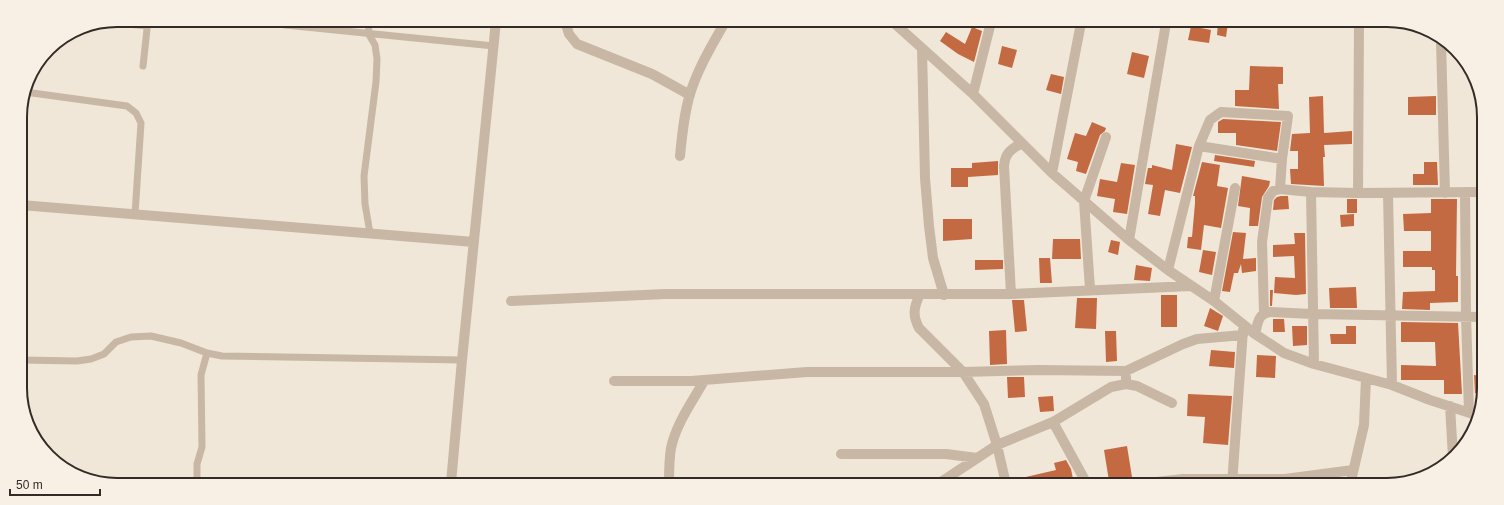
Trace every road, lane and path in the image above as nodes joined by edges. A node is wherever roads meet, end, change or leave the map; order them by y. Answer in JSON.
{"nodes":[{"id":1,"x":147,"y":27,"type":"edge"},
{"id":2,"x":306,"y":27,"type":"edge"},
{"id":3,"x":369,"y":27,"type":"edge"},
{"id":4,"x":496,"y":27,"type":"edge"},
{"id":5,"x":567,"y":27,"type":"edge"},
{"id":6,"x":722,"y":27,"type":"edge"},
{"id":7,"x":898,"y":27,"type":"edge"},
{"id":8,"x":990,"y":27,"type":"edge"},
{"id":9,"x":1080,"y":27,"type":"edge"},
{"id":10,"x":1165,"y":27,"type":"edge"},
{"id":11,"x":1359,"y":27,"type":"edge"},
{"id":12,"x":368,"y":33,"type":"junction"},
{"id":13,"x":1441,"y":45,"type":"edge"},
{"id":14,"x":494,"y":46,"type":"junction"},
{"id":15,"x":922,"y":48,"type":"junction"},
{"id":16,"x":143,"y":66,"type":"dead end"},
{"id":17,"x":30,"y":93,"type":"edge"},
{"id":18,"x":973,"y":94,"type":"junction"},
{"id":19,"x":690,"y":95,"type":"junction"},
{"id":20,"x":1106,"y":137,"type":"dead end"},
{"id":21,"x":1022,"y":143,"type":"junction"},
{"id":22,"x":1199,"y":146,"type":"junction"},
{"id":23,"x":680,"y":156,"type":"dead end"},
{"id":24,"x":1282,"y":159,"type":"junction"},
{"id":25,"x":1052,"y":173,"type":"junction"},
{"id":26,"x":1235,"y":188,"type":"dead end"},
{"id":27,"x":1280,"y":189,"type":"junction"},
{"id":28,"x":1311,"y":192,"type":"junction"},
{"id":29,"x":1465,"y":192,"type":"junction"},
{"id":30,"x":1477,"y":192,"type":"edge"},
{"id":31,"x":1358,"y":193,"type":"junction"},
{"id":32,"x":1388,"y":193,"type":"junction"},
{"id":33,"x":1445,"y":193,"type":"junction"},
{"id":34,"x":1084,"y":201,"type":"junction"},
{"id":35,"x":27,"y":205,"type":"edge"},
{"id":36,"x":135,"y":214,"type":"junction"},
{"id":37,"x":370,"y":233,"type":"junction"},
{"id":38,"x":1129,"y":240,"type":"junction"},
{"id":39,"x":474,"y":242,"type":"junction"},
{"id":40,"x":1168,"y":270,"type":"junction"},
{"id":41,"x":1191,"y":286,"type":"junction"},
{"id":42,"x":1090,"y":289,"type":"junction"},
{"id":43,"x":920,"y":294,"type":"junction"},
{"id":44,"x":944,"y":294,"type":"junction"},
{"id":45,"x":1011,"y":294,"type":"junction"},
{"id":46,"x":511,"y":301,"type":"dead end"},
{"id":47,"x":1214,"y":301,"type":"junction"},
{"id":48,"x":1264,"y":313,"type":"junction"},
{"id":49,"x":1312,"y":314,"type":"junction"},
{"id":50,"x":1391,"y":315,"type":"junction"},
{"id":51,"x":1466,"y":316,"type":"junction"},
{"id":52,"x":1477,"y":316,"type":"edge"},
{"id":53,"x":1243,"y":324,"type":"junction"},
{"id":54,"x":1255,"y":334,"type":"junction"},
{"id":55,"x":1243,"y":335,"type":"junction"},
{"id":56,"x":207,"y":353,"type":"junction"},
{"id":57,"x":27,"y":360,"type":"edge"},
{"id":58,"x":462,"y":360,"type":"junction"},
{"id":59,"x":1314,"y":364,"type":"junction"},
{"id":60,"x":1126,"y":371,"type":"junction"},
{"id":61,"x":963,"y":372,"type":"junction"},
{"id":62,"x":1366,"y":378,"type":"junction"},
{"id":63,"x":614,"y":381,"type":"dead end"},
{"id":64,"x":704,"y":381,"type":"junction"},
{"id":65,"x":1126,"y":384,"type":"junction"},
{"id":66,"x":1392,"y":385,"type":"junction"},
{"id":67,"x":1172,"y":403,"type":"dead end"},
{"id":68,"x":1450,"y":406,"type":"junction"},
{"id":69,"x":1469,"y":412,"type":"junction"},
{"id":70,"x":1473,"y":414,"type":"edge"},
{"id":71,"x":1053,"y":422,"type":"junction"},
{"id":72,"x":997,"y":445,"type":"junction"},
{"id":73,"x":1453,"y":449,"type":"edge"},
{"id":74,"x":841,"y":454,"type":"dead end"},
{"id":75,"x":977,"y":458,"type":"junction"},
{"id":76,"x":1354,"y":470,"type":"junction"},
{"id":77,"x":197,"y":478,"type":"edge"},
{"id":78,"x":451,"y":478,"type":"edge"},
{"id":79,"x":669,"y":478,"type":"edge"},
{"id":80,"x":947,"y":478,"type":"edge"},
{"id":81,"x":1005,"y":478,"type":"edge"},
{"id":82,"x":1084,"y":478,"type":"edge"},
{"id":83,"x":1232,"y":478,"type":"edge"},
{"id":84,"x":1293,"y":478,"type":"edge"},
{"id":85,"x":1352,"y":478,"type":"edge"}],
"edges":[{"from":1,"to":16,"type":"lane"},
{"from":2,"to":12,"type":"lane"},
{"from":3,"to":12,"type":"lane"},
{"from":4,"to":14,"type":"street"},
{"from":5,"to":19,"type":"street"},
{"from":6,"to":19,"type":"street"},
{"from":7,"to":15,"type":"street"},
{"from":8,"to":18,"type":"street"},
{"from":9,"to":25,"type":"street"},
{"from":10,"to":38,"type":"street"},
{"from":11,"to":31,"type":"street"},
{"from":12,"to":14,"type":"lane"},
{"from":12,"to":37,"type":"lane"},
{"from":13,"to":33,"type":"street"},
{"from":14,"to":39,"type":"street"},
{"from":15,"to":18,"type":"street"},
{"from":15,"to":44,"type":"street"},
{"from":17,"to":36,"type":"lane"},
{"from":18,"to":21,"type":"street"},
{"from":19,"to":23,"type":"street"},
{"from":20,"to":34,"type":"street"},
{"from":21,"to":25,"type":"street"},
{"from":21,"to":45,"type":"street"},
{"from":22,"to":24,"type":"street"},
{"from":22,"to":24,"type":"street"},
{"from":22,"to":40,"type":"street"},
{"from":24,"to":27,"type":"street"},
{"from":25,"to":34,"type":"street"},
{"from":26,"to":47,"type":"street"},
{"from":27,"to":28,"type":"street"},
{"from":27,"to":48,"type":"street"},
{"from":28,"to":31,"type":"street"},
{"from":28,"to":49,"type":"street"},
{"from":29,"to":30,"type":"street"},
{"from":29,"to":33,"type":"street"},
{"from":29,"to":51,"type":"street"},
{"from":31,"to":32,"type":"street"},
{"from":32,"to":33,"type":"street"},
{"from":32,"to":50,"type":"street"},
{"from":34,"to":38,"type":"street"},
{"from":34,"to":42,"type":"street"},
{"from":35,"to":36,"type":"street"},
{"from":36,"to":37,"type":"street"},
{"from":37,"to":39,"type":"street"},
{"from":38,"to":40,"type":"street"},
{"from":39,"to":58,"type":"street"},
{"from":40,"to":41,"type":"street"},
{"from":41,"to":42,"type":"street"},
{"from":41,"to":47,"type":"street"},
{"from":42,"to":45,"type":"street"},
{"from":43,"to":44,"type":"street"},
{"from":43,"to":46,"type":"street"},
{"from":43,"to":61,"type":"street"},
{"from":44,"to":45,"type":"street"},
{"from":47,"to":53,"type":"street"},
{"from":48,"to":49,"type":"street"},
{"from":48,"to":54,"type":"street"},
{"from":49,"to":50,"type":"street"},
{"from":49,"to":59,"type":"street"},
{"from":50,"to":51,"type":"street"},
{"from":50,"to":66,"type":"street"},
{"from":51,"to":52,"type":"street"},
{"from":51,"to":69,"type":"street"},
{"from":53,"to":54,"type":"street"},
{"from":53,"to":55,"type":"street"},
{"from":54,"to":59,"type":"street"},
{"from":55,"to":60,"type":"street"},
{"from":55,"to":83,"type":"street"},
{"from":56,"to":57,"type":"lane"},
{"from":56,"to":58,"type":"lane"},
{"from":56,"to":77,"type":"lane"},
{"from":58,"to":78,"type":"street"},
{"from":59,"to":62,"type":"street"},
{"from":60,"to":61,"type":"street"},
{"from":60,"to":65,"type":"street"},
{"from":61,"to":64,"type":"street"},
{"from":61,"to":72,"type":"street"},
{"from":62,"to":66,"type":"street"},
{"from":62,"to":76,"type":"street"},
{"from":63,"to":64,"type":"street"},
{"from":64,"to":79,"type":"street"},
{"from":65,"to":67,"type":"street"},
{"from":65,"to":71,"type":"street"},
{"from":66,"to":68,"type":"street"},
{"from":68,"to":69,"type":"street"},
{"from":68,"to":73,"type":"street"},
{"from":69,"to":70,"type":"street"},
{"from":71,"to":72,"type":"street"},
{"from":71,"to":82,"type":"street"},
{"from":72,"to":75,"type":"street"},
{"from":72,"to":81,"type":"street"},
{"from":74,"to":75,"type":"street"},
{"from":75,"to":80,"type":"street"},
{"from":76,"to":84,"type":"street"},
{"from":76,"to":85,"type":"street"}]}
